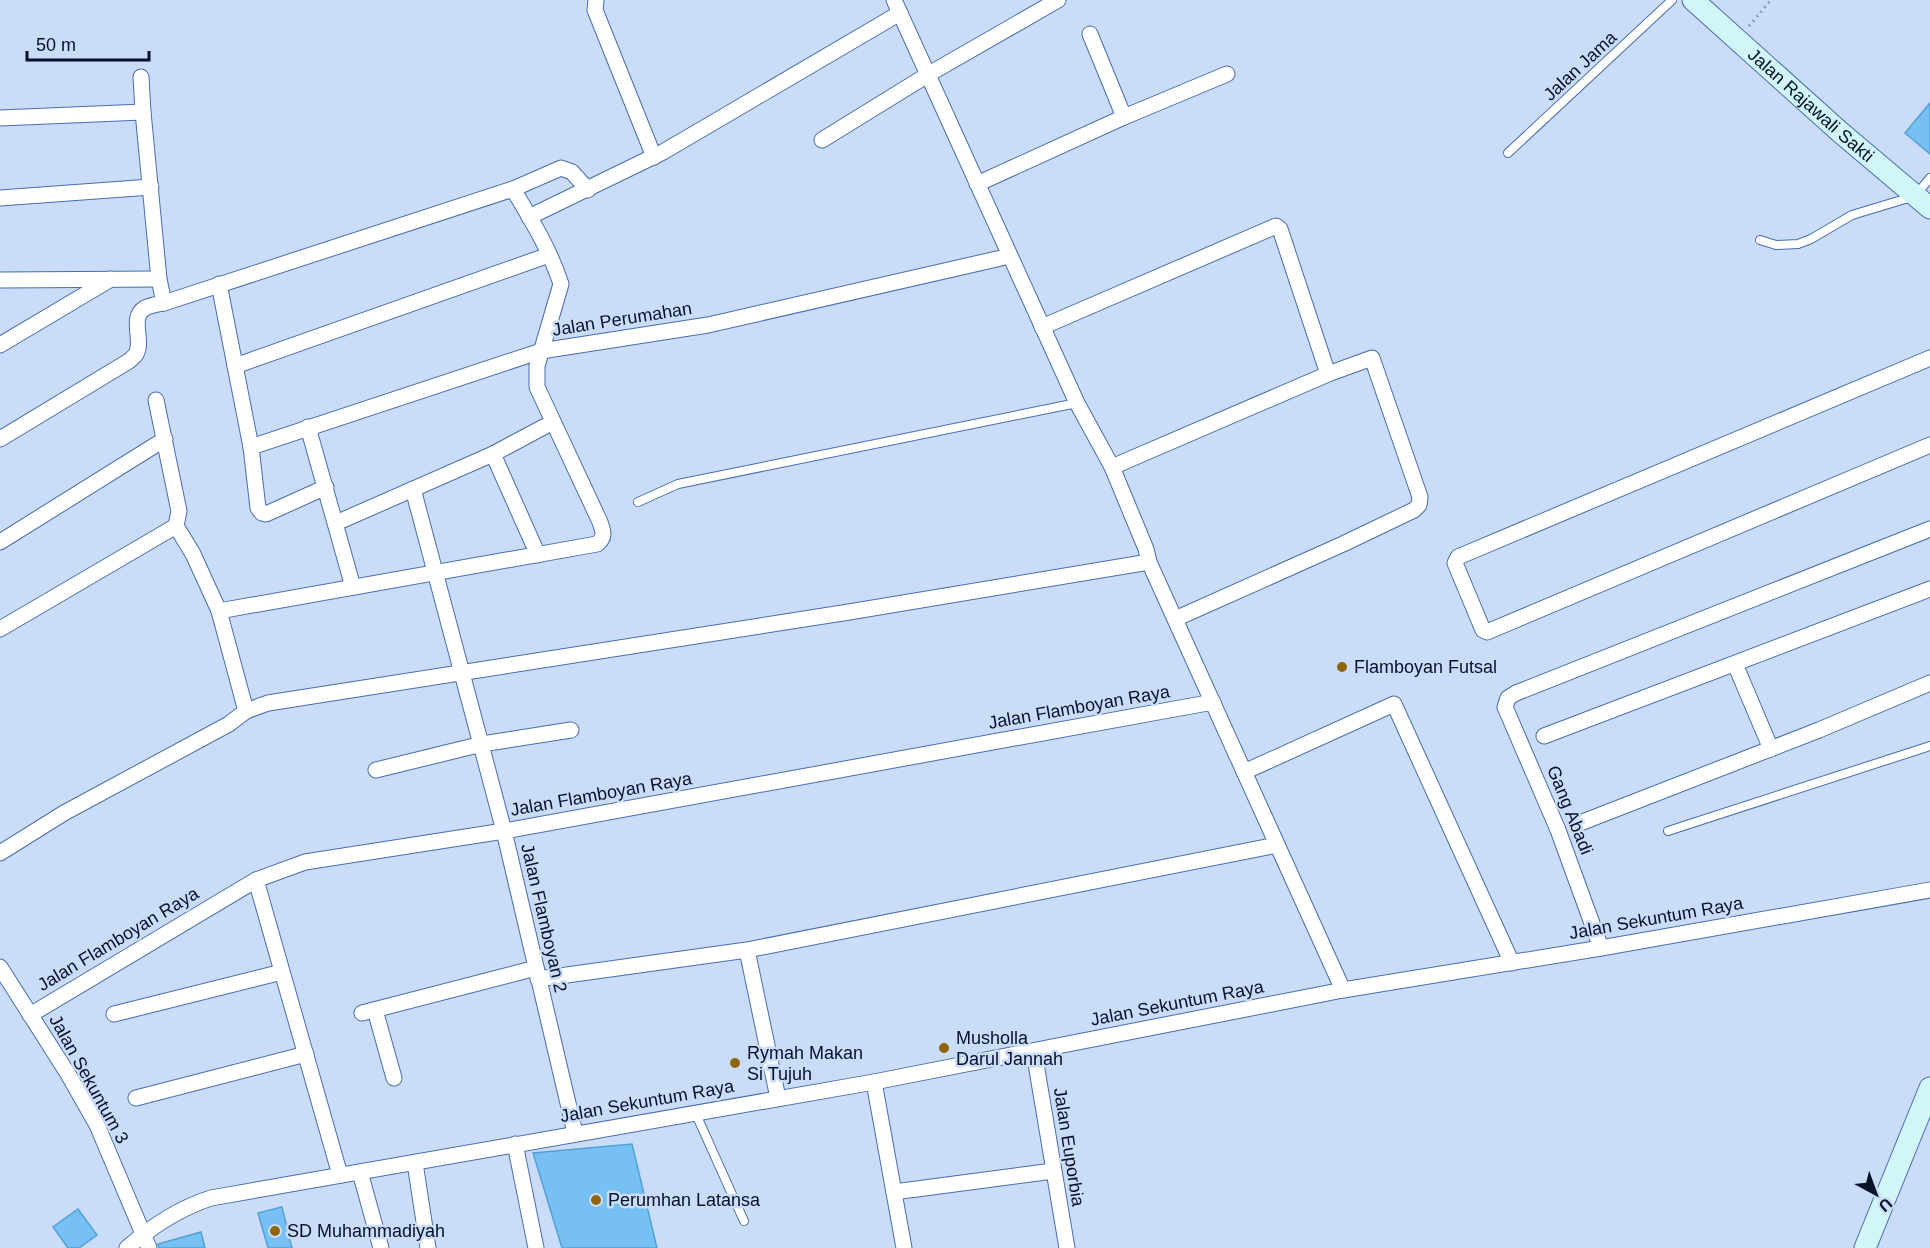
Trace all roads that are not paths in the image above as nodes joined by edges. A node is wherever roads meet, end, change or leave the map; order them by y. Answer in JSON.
{"nodes":[{"id":1,"x":596,"y":0,"type":"edge"},
{"id":2,"x":1058,"y":0,"type":"edge"},
{"id":3,"x":1672,"y":0,"type":"edge"},
{"id":4,"x":1693,"y":0,"type":"edge"},
{"id":5,"x":897,"y":6,"type":"edge"},
{"id":6,"x":1090,"y":34,"type":"dead end"},
{"id":7,"x":929,"y":74,"type":"junction"},
{"id":8,"x":1227,"y":74,"type":"dead end"},
{"id":9,"x":141,"y":77,"type":"dead end"},
{"id":10,"x":142,"y":112,"type":"junction"},
{"id":11,"x":1124,"y":117,"type":"junction"},
{"id":12,"x":0,"y":118,"type":"edge"},
{"id":13,"x":822,"y":140,"type":"dead end"},
{"id":14,"x":1508,"y":153,"type":"dead end"},
{"id":15,"x":654,"y":157,"type":"junction"},
{"id":16,"x":1930,"y":178,"type":"edge"},
{"id":17,"x":977,"y":184,"type":"junction"},
{"id":18,"x":151,"y":187,"type":"junction"},
{"id":19,"x":513,"y":189,"type":"junction"},
{"id":20,"x":588,"y":190,"type":"junction"},
{"id":21,"x":0,"y":198,"type":"edge"},
{"id":22,"x":1924,"y":199,"type":"edge"},
{"id":23,"x":529,"y":217,"type":"junction"},
{"id":24,"x":1760,"y":240,"type":"dead end"},
{"id":25,"x":549,"y":255,"type":"junction"},
{"id":26,"x":1010,"y":256,"type":"junction"},
{"id":27,"x":111,"y":279,"type":"junction"},
{"id":28,"x":159,"y":279,"type":"junction"},
{"id":29,"x":0,"y":280,"type":"edge"},
{"id":30,"x":219,"y":284,"type":"junction"},
{"id":31,"x":164,"y":303,"type":"junction"},
{"id":32,"x":1042,"y":327,"type":"junction"},
{"id":33,"x":0,"y":345,"type":"edge"},
{"id":34,"x":541,"y":351,"type":"junction"},
{"id":35,"x":1930,"y":358,"type":"edge"},
{"id":36,"x":235,"y":366,"type":"junction"},
{"id":37,"x":1328,"y":374,"type":"junction"},
{"id":38,"x":156,"y":400,"type":"dead end"},
{"id":39,"x":1077,"y":403,"type":"junction"},
{"id":40,"x":553,"y":422,"type":"junction"},
{"id":41,"x":308,"y":428,"type":"junction"},
{"id":42,"x":0,"y":439,"type":"edge"},
{"id":43,"x":165,"y":439,"type":"junction"},
{"id":44,"x":1930,"y":445,"type":"edge"},
{"id":45,"x":251,"y":447,"type":"junction"},
{"id":46,"x":493,"y":454,"type":"junction"},
{"id":47,"x":1112,"y":467,"type":"junction"},
{"id":48,"x":326,"y":487,"type":"junction"},
{"id":49,"x":413,"y":489,"type":"junction"},
{"id":50,"x":638,"y":502,"type":"dead end"},
{"id":51,"x":336,"y":523,"type":"junction"},
{"id":52,"x":176,"y":526,"type":"junction"},
{"id":53,"x":1930,"y":529,"type":"edge"},
{"id":54,"x":0,"y":542,"type":"edge"},
{"id":55,"x":538,"y":555,"type":"junction"},
{"id":56,"x":1149,"y":562,"type":"junction"},
{"id":57,"x":434,"y":574,"type":"junction"},
{"id":58,"x":353,"y":587,"type":"junction"},
{"id":59,"x":1930,"y":589,"type":"edge"},
{"id":60,"x":219,"y":611,"type":"junction"},
{"id":61,"x":1175,"y":619,"type":"junction"},
{"id":62,"x":0,"y":629,"type":"edge"},
{"id":63,"x":1735,"y":664,"type":"junction"},
{"id":64,"x":461,"y":673,"type":"junction"},
{"id":65,"x":1930,"y":683,"type":"edge"},
{"id":66,"x":1213,"y":702,"type":"junction"},
{"id":67,"x":246,"y":711,"type":"junction"},
{"id":68,"x":571,"y":730,"type":"dead end"},
{"id":69,"x":1544,"y":736,"type":"dead end"},
{"id":70,"x":482,"y":744,"type":"junction"},
{"id":71,"x":1930,"y":746,"type":"edge"},
{"id":72,"x":1771,"y":748,"type":"junction"},
{"id":73,"x":376,"y":770,"type":"dead end"},
{"id":74,"x":1244,"y":772,"type":"junction"},
{"id":75,"x":1580,"y":823,"type":"dead end"},
{"id":76,"x":504,"y":831,"type":"junction"},
{"id":77,"x":1668,"y":831,"type":"dead end"},
{"id":78,"x":1277,"y":845,"type":"junction"},
{"id":79,"x":0,"y":853,"type":"edge"},
{"id":80,"x":256,"y":880,"type":"junction"},
{"id":81,"x":1930,"y":890,"type":"edge"},
{"id":82,"x":1601,"y":948,"type":"junction"},
{"id":83,"x":747,"y":950,"type":"junction"},
{"id":84,"x":1512,"y":963,"type":"junction"},
{"id":85,"x":0,"y":967,"type":"edge"},
{"id":86,"x":282,"y":972,"type":"junction"},
{"id":87,"x":537,"y":974,"type":"junction"},
{"id":88,"x":1343,"y":990,"type":"junction"},
{"id":89,"x":114,"y":1014,"type":"dead end"},
{"id":90,"x":30,"y":1015,"type":"junction"},
{"id":91,"x":1034,"y":1052,"type":"junction"},
{"id":92,"x":306,"y":1054,"type":"junction"},
{"id":93,"x":394,"y":1078,"type":"dead end"},
{"id":94,"x":874,"y":1082,"type":"junction"},
{"id":95,"x":1930,"y":1088,"type":"edge"},
{"id":96,"x":136,"y":1098,"type":"dead end"},
{"id":97,"x":778,"y":1098,"type":"junction"},
{"id":98,"x":695,"y":1112,"type":"junction"},
{"id":99,"x":575,"y":1133,"type":"junction"},
{"id":100,"x":515,"y":1144,"type":"junction"},
{"id":101,"x":415,"y":1163,"type":"junction"},
{"id":102,"x":1053,"y":1171,"type":"junction"},
{"id":103,"x":360,"y":1172,"type":"junction"},
{"id":104,"x":340,"y":1175,"type":"junction"},
{"id":105,"x":894,"y":1192,"type":"junction"},
{"id":106,"x":744,"y":1221,"type":"dead end"},
{"id":107,"x":144,"y":1233,"type":"junction"},
{"id":108,"x":127,"y":1248,"type":"edge"},
{"id":109,"x":149,"y":1248,"type":"edge"},
{"id":110,"x":381,"y":1248,"type":"edge"},
{"id":111,"x":428,"y":1248,"type":"edge"},
{"id":112,"x":536,"y":1248,"type":"edge"},
{"id":113,"x":904,"y":1248,"type":"edge"},
{"id":114,"x":1067,"y":1248,"type":"edge"},
{"id":115,"x":1865,"y":1248,"type":"edge"}],
"edges":[{"from":1,"to":15,"type":"street"},
{"from":2,"to":7,"type":"street"},
{"from":3,"to":14,"type":"lane","name":"Jalan Jama"},
{"from":4,"to":22,"type":"main road","name":"Jalan Rajawali Sakti"},
{"from":5,"to":7,"type":"street"},
{"from":5,"to":15,"type":"street"},
{"from":6,"to":11,"type":"street"},
{"from":7,"to":13,"type":"street"},
{"from":7,"to":17,"type":"street"},
{"from":8,"to":11,"type":"street"},
{"from":9,"to":10,"type":"street"},
{"from":10,"to":12,"type":"street"},
{"from":10,"to":18,"type":"street"},
{"from":11,"to":17,"type":"street"},
{"from":15,"to":20,"type":"street"},
{"from":16,"to":22,"type":"lane"},
{"from":17,"to":26,"type":"street"},
{"from":18,"to":21,"type":"street"},
{"from":18,"to":28,"type":"street"},
{"from":19,"to":20,"type":"street"},
{"from":19,"to":23,"type":"street"},
{"from":19,"to":30,"type":"street"},
{"from":20,"to":23,"type":"street"},
{"from":22,"to":24,"type":"lane"},
{"from":23,"to":25,"type":"street"},
{"from":25,"to":34,"type":"street"},
{"from":25,"to":36,"type":"street"},
{"from":26,"to":32,"type":"street"},
{"from":26,"to":34,"type":"street","name":"Jalan Perumahan"},
{"from":27,"to":28,"type":"street"},
{"from":27,"to":29,"type":"street"},
{"from":27,"to":33,"type":"street"},
{"from":28,"to":31,"type":"street"},
{"from":30,"to":31,"type":"street"},
{"from":30,"to":36,"type":"street"},
{"from":31,"to":42,"type":"street"},
{"from":32,"to":37,"type":"street"},
{"from":32,"to":39,"type":"street"},
{"from":34,"to":40,"type":"street"},
{"from":34,"to":41,"type":"street","name":"Jalan Perumahan"},
{"from":35,"to":44,"type":"street"},
{"from":36,"to":45,"type":"street"},
{"from":37,"to":47,"type":"street"},
{"from":37,"to":61,"type":"street"},
{"from":38,"to":43,"type":"street"},
{"from":39,"to":47,"type":"street"},
{"from":39,"to":50,"type":"lane"},
{"from":40,"to":46,"type":"street"},
{"from":40,"to":55,"type":"street"},
{"from":41,"to":45,"type":"street","name":"Jalan Perumahan"},
{"from":41,"to":48,"type":"street"},
{"from":43,"to":52,"type":"street"},
{"from":43,"to":54,"type":"street"},
{"from":45,"to":48,"type":"street"},
{"from":46,"to":49,"type":"street"},
{"from":46,"to":55,"type":"street"},
{"from":47,"to":56,"type":"street"},
{"from":48,"to":51,"type":"street"},
{"from":49,"to":51,"type":"street"},
{"from":49,"to":57,"type":"street","name":"Jalan Flamboyan 2"},
{"from":51,"to":58,"type":"street"},
{"from":52,"to":60,"type":"street"},
{"from":52,"to":62,"type":"street"},
{"from":53,"to":82,"type":"street","name":"Gang Abadi"},
{"from":55,"to":57,"type":"street"},
{"from":56,"to":61,"type":"street"},
{"from":56,"to":64,"type":"street"},
{"from":57,"to":58,"type":"street"},
{"from":57,"to":64,"type":"street","name":"Jalan Flamboyan 2"},
{"from":58,"to":60,"type":"street"},
{"from":59,"to":63,"type":"street"},
{"from":60,"to":67,"type":"street"},
{"from":61,"to":66,"type":"street"},
{"from":63,"to":69,"type":"street"},
{"from":63,"to":72,"type":"street"},
{"from":64,"to":67,"type":"street"},
{"from":64,"to":70,"type":"street","name":"Jalan Flamboyan 2"},
{"from":65,"to":72,"type":"street"},
{"from":66,"to":74,"type":"street"},
{"from":66,"to":76,"type":"street","name":"Jalan Flamboyan Raya"},
{"from":67,"to":79,"type":"street"},
{"from":68,"to":70,"type":"street"},
{"from":70,"to":73,"type":"street"},
{"from":70,"to":76,"type":"street","name":"Jalan Flamboyan 2"},
{"from":71,"to":77,"type":"lane"},
{"from":72,"to":75,"type":"street"},
{"from":74,"to":78,"type":"street"},
{"from":74,"to":84,"type":"street"},
{"from":76,"to":80,"type":"street","name":"Jalan Flamboyan Raya"},
{"from":76,"to":87,"type":"street","name":"Jalan Flamboyan 2"},
{"from":78,"to":83,"type":"street"},
{"from":78,"to":88,"type":"street"},
{"from":80,"to":86,"type":"street"},
{"from":80,"to":90,"type":"street","name":"Jalan Flamboyan Raya"},
{"from":81,"to":82,"type":"street","name":"Jalan Sekuntum Raya"},
{"from":82,"to":84,"type":"street","name":"Jalan Sekuntum Raya"},
{"from":83,"to":87,"type":"street"},
{"from":83,"to":97,"type":"street"},
{"from":84,"to":88,"type":"street","name":"Jalan Sekuntum Raya"},
{"from":85,"to":90,"type":"street","name":"Jalan Sekuntum 3"},
{"from":86,"to":89,"type":"street"},
{"from":86,"to":92,"type":"street"},
{"from":87,"to":93,"type":"street"},
{"from":87,"to":99,"type":"street","name":"Jalan Flamboyan 2"},
{"from":88,"to":91,"type":"street","name":"Jalan Sekuntum Raya"},
{"from":90,"to":107,"type":"street","name":"Jalan Sekuntum 3"},
{"from":91,"to":94,"type":"street","name":"Jalan Sekuntum Raya"},
{"from":91,"to":102,"type":"street","name":"Jalan Euporbia"},
{"from":92,"to":96,"type":"street"},
{"from":92,"to":104,"type":"street"},
{"from":94,"to":97,"type":"street","name":"Jalan Sekuntum Raya"},
{"from":94,"to":105,"type":"street"},
{"from":95,"to":115,"type":"main road"},
{"from":97,"to":98,"type":"street","name":"Jalan Sekuntum Raya"},
{"from":98,"to":99,"type":"street","name":"Jalan Sekuntum Raya"},
{"from":98,"to":106,"type":"lane"},
{"from":99,"to":100,"type":"street","name":"Jalan Sekuntum Raya"},
{"from":100,"to":101,"type":"street","name":"Jalan Sekuntum Raya"},
{"from":100,"to":112,"type":"street"},
{"from":101,"to":103,"type":"street","name":"Jalan Sekuntum Raya"},
{"from":101,"to":111,"type":"street"},
{"from":102,"to":105,"type":"street"},
{"from":102,"to":114,"type":"street","name":"Jalan Euporbia"},
{"from":103,"to":104,"type":"street","name":"Jalan Sekuntum Raya"},
{"from":103,"to":110,"type":"street"},
{"from":104,"to":107,"type":"street","name":"Jalan Sekuntum Raya"},
{"from":105,"to":113,"type":"street"},
{"from":107,"to":108,"type":"street","name":"Jalan Sekuntum Raya"},
{"from":107,"to":109,"type":"street","name":"Jalan Sekuntum 3"}]}
